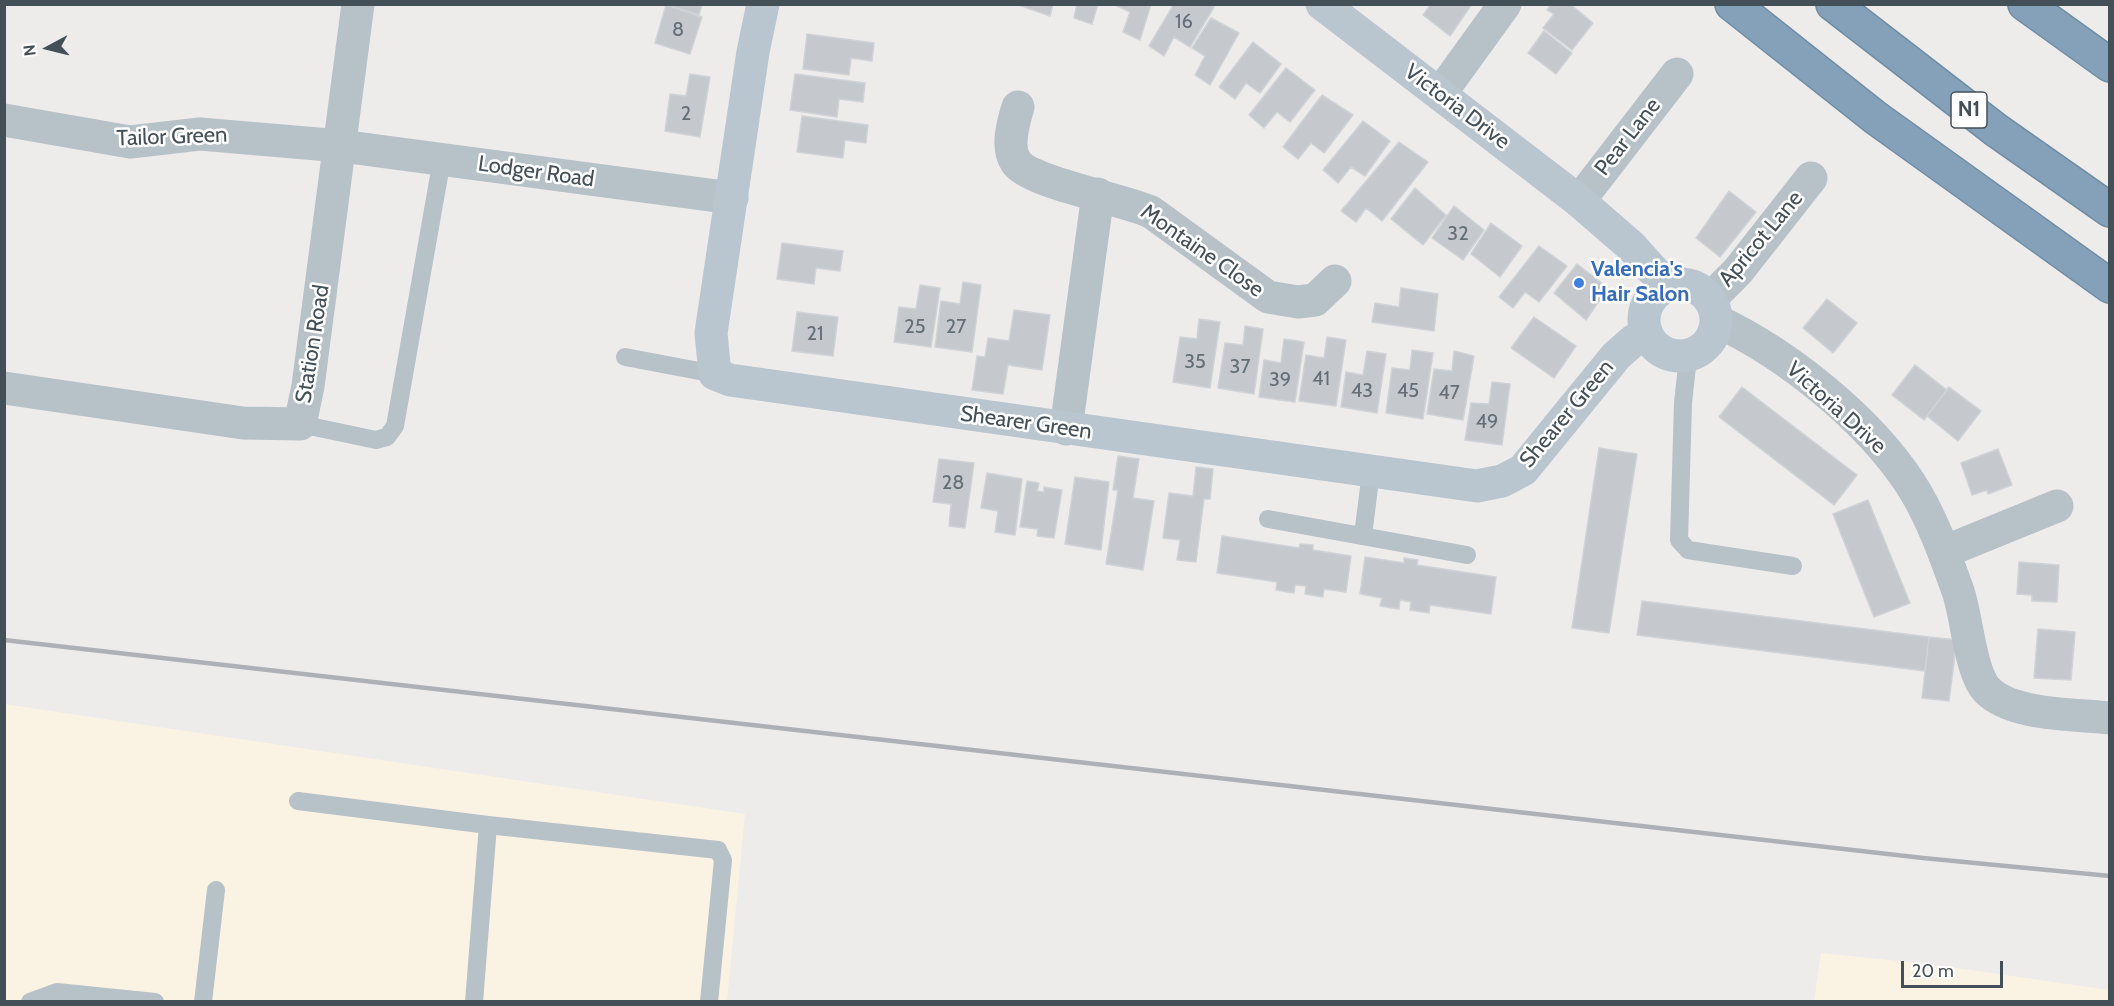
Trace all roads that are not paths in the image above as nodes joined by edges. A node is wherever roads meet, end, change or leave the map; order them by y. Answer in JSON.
{"nodes":[{"id":1,"x":358,"y":4,"type":"edge"},
{"id":2,"x":763,"y":4,"type":"edge"},
{"id":3,"x":1322,"y":4,"type":"edge"},
{"id":4,"x":1505,"y":4,"type":"edge"},
{"id":5,"x":1732,"y":4,"type":"edge"},
{"id":6,"x":1833,"y":4,"type":"edge"},
{"id":7,"x":2025,"y":4,"type":"edge"},
{"id":8,"x":2109,"y":64,"type":"edge"},
{"id":9,"x":1677,"y":74,"type":"dead end"},
{"id":10,"x":1440,"y":94,"type":"junction"},
{"id":11,"x":1018,"y":107,"type":"dead end"},
{"id":12,"x":4,"y":120,"type":"edge"},
{"id":13,"x":341,"y":146,"type":"junction"},
{"id":14,"x":442,"y":159,"type":"junction"},
{"id":15,"x":1811,"y":178,"type":"dead end"},
{"id":16,"x":1098,"y":194,"type":"junction"},
{"id":17,"x":732,"y":198,"type":"junction"},
{"id":18,"x":1579,"y":201,"type":"junction"},
{"id":19,"x":2109,"y":210,"type":"edge"},
{"id":20,"x":1335,"y":281,"type":"dead end"},
{"id":21,"x":1667,"y":286,"type":"junction"},
{"id":22,"x":2109,"y":286,"type":"edge"},
{"id":23,"x":1714,"y":310,"type":"junction"},
{"id":24,"x":1647,"y":335,"type":"junction"},
{"id":25,"x":624,"y":357,"type":"dead end"},
{"id":26,"x":1688,"y":357,"type":"junction"},
{"id":27,"x":700,"y":371,"type":"junction"},
{"id":28,"x":4,"y":388,"type":"edge"},
{"id":29,"x":300,"y":424,"type":"junction"},
{"id":30,"x":1066,"y":429,"type":"junction"},
{"id":31,"x":1371,"y":472,"type":"junction"},
{"id":32,"x":2057,"y":506,"type":"dead end"},
{"id":33,"x":1269,"y":519,"type":"dead end"},
{"id":34,"x":1363,"y":535,"type":"junction"},
{"id":35,"x":1944,"y":552,"type":"junction"},
{"id":36,"x":1467,"y":555,"type":"dead end"},
{"id":37,"x":1793,"y":566,"type":"dead end"},
{"id":38,"x":2109,"y":718,"type":"edge"},
{"id":39,"x":298,"y":801,"type":"dead end"},
{"id":40,"x":488,"y":825,"type":"junction"},
{"id":41,"x":216,"y":890,"type":"dead end"},
{"id":42,"x":30,"y":1002,"type":"edge"},
{"id":43,"x":155,"y":1002,"type":"edge"},
{"id":44,"x":203,"y":1002,"type":"edge"},
{"id":45,"x":474,"y":1002,"type":"edge"},
{"id":46,"x":709,"y":1002,"type":"edge"}],
"edges":[{"from":1,"to":13,"type":"street","name":"Station Road"},
{"from":2,"to":17,"type":"street"},
{"from":3,"to":10,"type":"street","name":"Victoria Drive"},
{"from":4,"to":10,"type":"street"},
{"from":5,"to":22,"type":"highway"},
{"from":6,"to":19,"type":"highway","number":"N1"},
{"from":7,"to":8,"type":"highway"},
{"from":9,"to":18,"type":"street","name":"Pear Lane"},
{"from":10,"to":18,"type":"street","name":"Victoria Drive"},
{"from":11,"to":16,"type":"street","name":"Montaine Close"},
{"from":12,"to":13,"type":"street","name":"Tailor Green"},
{"from":13,"to":14,"type":"street","name":"Lodger Road"},
{"from":13,"to":29,"type":"street","name":"Station Road"},
{"from":14,"to":17,"type":"street","name":"Lodger Road"},
{"from":14,"to":29,"type":"lane"},
{"from":15,"to":23,"type":"street","name":"Apricot Lane"},
{"from":16,"to":20,"type":"street","name":"Montaine Close"},
{"from":16,"to":30,"type":"street"},
{"from":17,"to":27,"type":"street"},
{"from":18,"to":21,"type":"street","name":"Victoria Drive"},
{"from":21,"to":23,"type":"street"},
{"from":21,"to":24,"type":"street"},
{"from":23,"to":26,"type":"street"},
{"from":23,"to":35,"type":"street","name":"Victoria Drive"},
{"from":24,"to":26,"type":"street"},
{"from":24,"to":31,"type":"street","name":"Shearer Green"},
{"from":25,"to":27,"type":"lane"},
{"from":26,"to":37,"type":"lane"},
{"from":27,"to":30,"type":"street","name":"Shearer Green"},
{"from":28,"to":29,"type":"street","name":"Station Road"},
{"from":30,"to":31,"type":"street","name":"Shearer Green"},
{"from":31,"to":34,"type":"lane"},
{"from":32,"to":35,"type":"street"},
{"from":33,"to":34,"type":"lane"},
{"from":34,"to":36,"type":"lane"},
{"from":35,"to":38,"type":"street","name":"Victoria Drive"},
{"from":39,"to":40,"type":"lane"},
{"from":40,"to":45,"type":"lane"},
{"from":40,"to":46,"type":"lane"},
{"from":41,"to":44,"type":"lane"},
{"from":42,"to":43,"type":"lane"}]}
